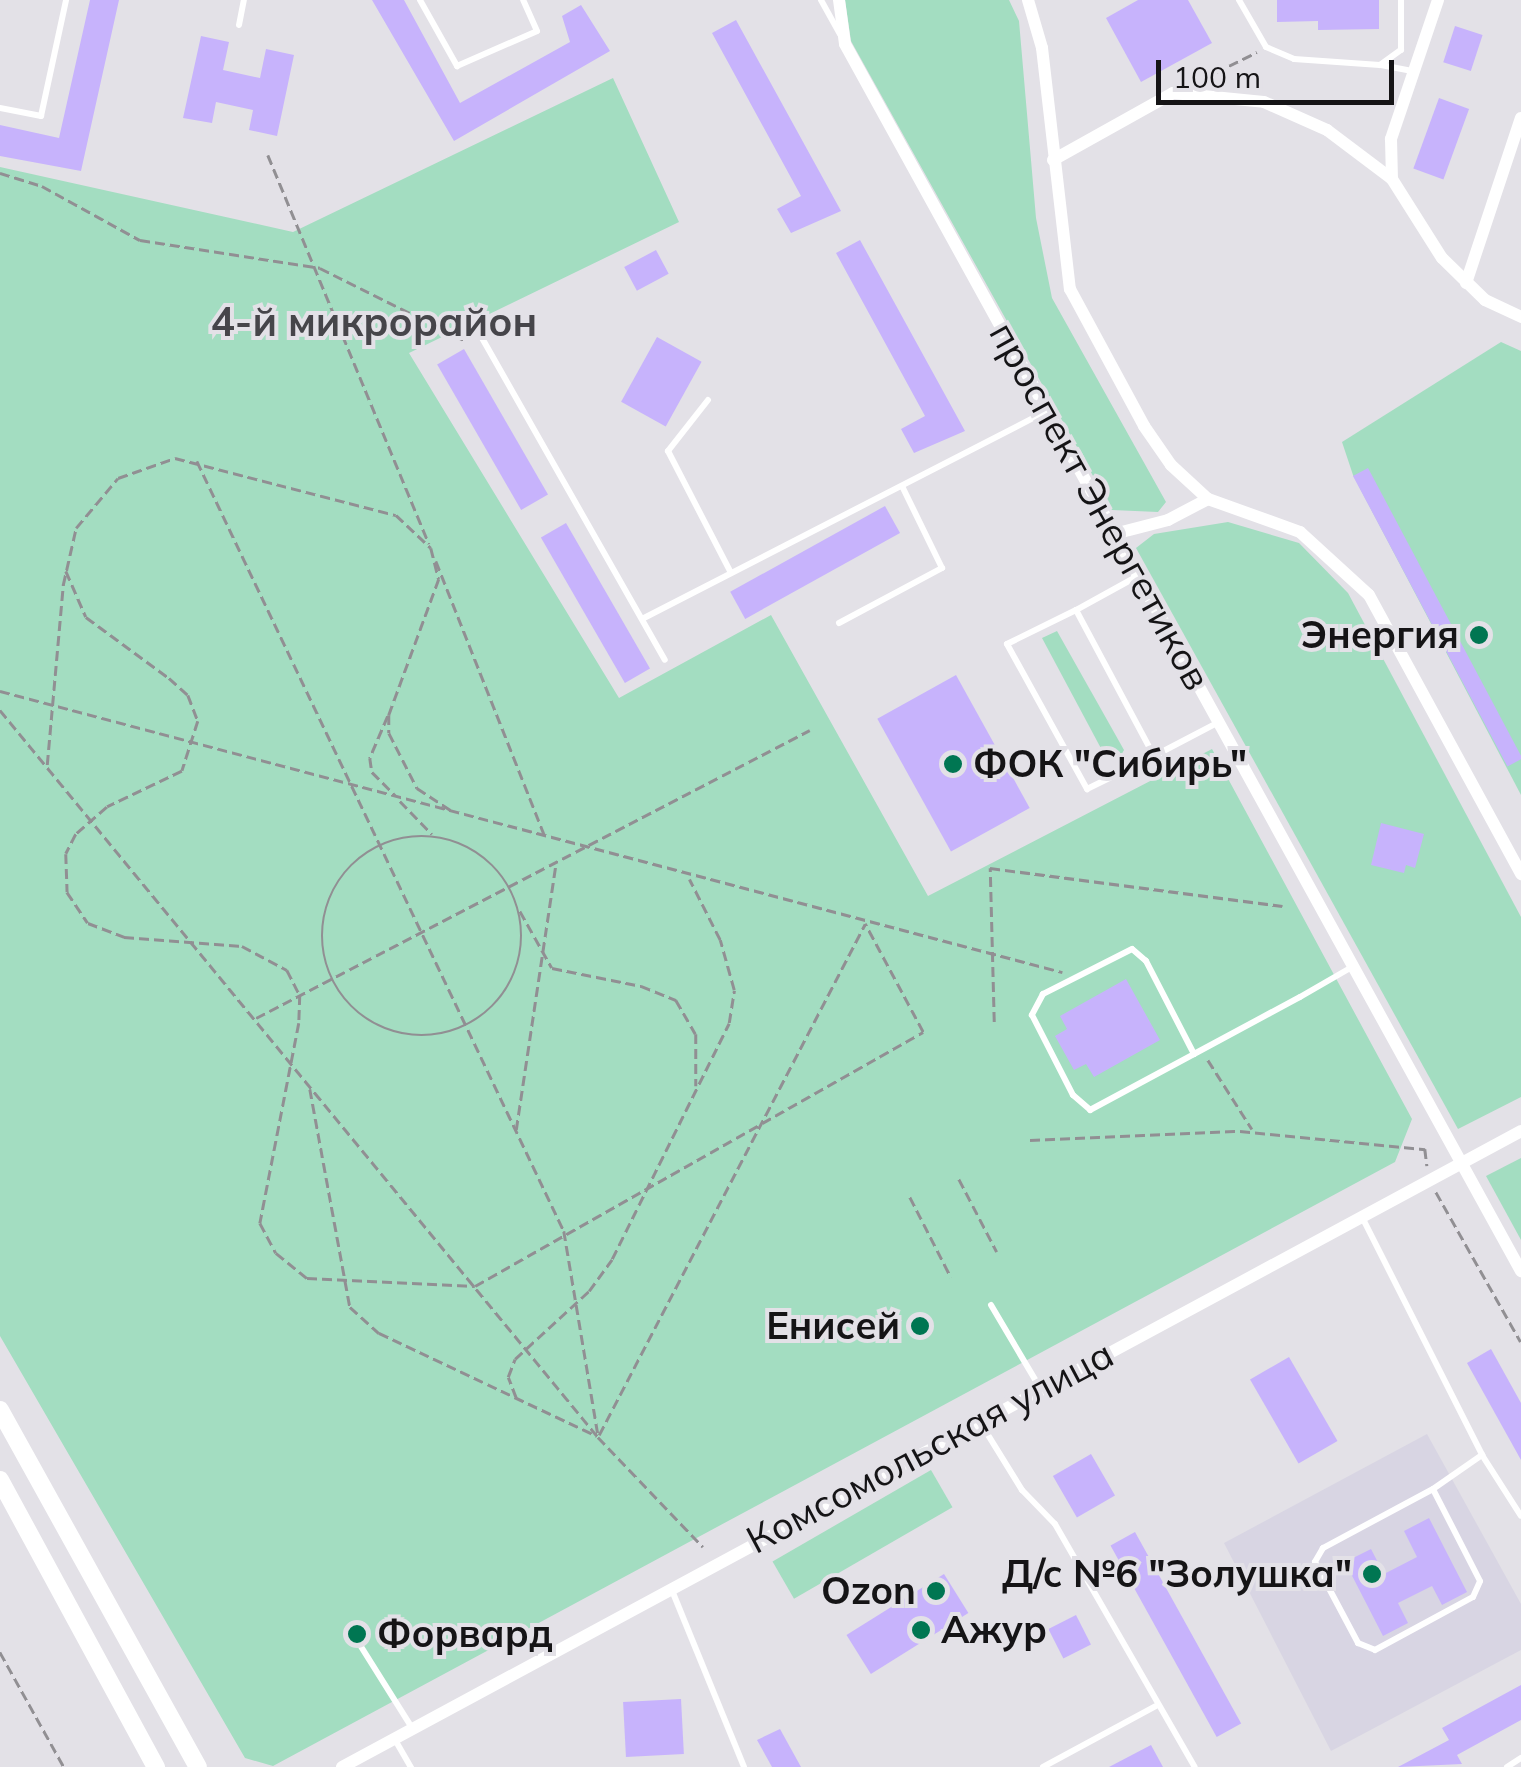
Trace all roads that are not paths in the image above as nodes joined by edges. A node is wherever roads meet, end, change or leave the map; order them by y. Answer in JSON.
{"nodes":[{"id":1,"x":66,"y":0,"type":"edge"},
{"id":2,"x":244,"y":0,"type":"edge"},
{"id":3,"x":420,"y":0,"type":"edge"},
{"id":4,"x":524,"y":0,"type":"edge"},
{"id":5,"x":821,"y":0,"type":"edge"},
{"id":6,"x":839,"y":0,"type":"edge"},
{"id":7,"x":1028,"y":0,"type":"edge"},
{"id":8,"x":1240,"y":0,"type":"edge"},
{"id":9,"x":1401,"y":0,"type":"edge"},
{"id":10,"x":1438,"y":0,"type":"edge"},
{"id":11,"x":239,"y":26,"type":"dead end"},
{"id":12,"x":845,"y":44,"type":"junction"},
{"id":13,"x":1380,"y":65,"type":"junction"},
{"id":14,"x":1416,"y":71,"type":"junction"},
{"id":15,"x":0,"y":108,"type":"edge"},
{"id":16,"x":1521,"y":118,"type":"edge"},
{"id":17,"x":1053,"y":160,"type":"junction"},
{"id":18,"x":1392,"y":178,"type":"junction"},
{"id":19,"x":1466,"y":283,"type":"junction"},
{"id":20,"x":1521,"y":317,"type":"edge"},
{"id":21,"x":482,"y":338,"type":"dead end"},
{"id":22,"x":708,"y":400,"type":"dead end"},
{"id":23,"x":1045,"y":412,"type":"junction"},
{"id":24,"x":902,"y":486,"type":"junction"},
{"id":25,"x":1208,"y":498,"type":"junction"},
{"id":26,"x":1114,"y":534,"type":"junction"},
{"id":27,"x":731,"y":572,"type":"junction"},
{"id":28,"x":1138,"y":575,"type":"junction"},
{"id":29,"x":1076,"y":610,"type":"junction"},
{"id":30,"x":642,"y":620,"type":"junction"},
{"id":31,"x":839,"y":623,"type":"dead end"},
{"id":32,"x":665,"y":660,"type":"dead end"},
{"id":33,"x":1220,"y":722,"type":"junction"},
{"id":34,"x":1154,"y":756,"type":"junction"},
{"id":35,"x":1521,"y":874,"type":"edge"},
{"id":36,"x":1354,"y":966,"type":"junction"},
{"id":37,"x":1194,"y":1054,"type":"junction"},
{"id":38,"x":1521,"y":1132,"type":"edge"},
{"id":39,"x":1460,"y":1162,"type":"junction"},
{"id":40,"x":1360,"y":1214,"type":"junction"},
{"id":41,"x":1521,"y":1271,"type":"edge"},
{"id":42,"x":991,"y":1305,"type":"dead end"},
{"id":43,"x":1040,"y":1388,"type":"junction"},
{"id":44,"x":0,"y":1410,"type":"edge"},
{"id":45,"x":980,"y":1420,"type":"junction"},
{"id":46,"x":1482,"y":1455,"type":"junction"},
{"id":47,"x":0,"y":1480,"type":"edge"},
{"id":48,"x":1433,"y":1488,"type":"junction"},
{"id":49,"x":1521,"y":1516,"type":"edge"},
{"id":50,"x":670,"y":1587,"type":"junction"},
{"id":51,"x":355,"y":1637,"type":"dead end"},
{"id":52,"x":1156,"y":1706,"type":"junction"},
{"id":53,"x":412,"y":1728,"type":"junction"},
{"id":54,"x":394,"y":1738,"type":"junction"},
{"id":55,"x":1521,"y":1758,"type":"edge"},
{"id":56,"x":156,"y":1767,"type":"edge"},
{"id":57,"x":198,"y":1767,"type":"edge"},
{"id":58,"x":342,"y":1767,"type":"edge"},
{"id":59,"x":411,"y":1767,"type":"edge"},
{"id":60,"x":744,"y":1767,"type":"edge"},
{"id":61,"x":1043,"y":1767,"type":"edge"},
{"id":62,"x":1195,"y":1767,"type":"edge"},
{"id":63,"x":1508,"y":1767,"type":"edge"}],
"edges":[{"from":1,"to":15,"type":"lane"},
{"from":2,"to":11,"type":"lane"},
{"from":3,"to":4,"type":"lane"},
{"from":5,"to":12,"type":"lane"},
{"from":6,"to":12,"type":"street","name":"проспект Энергетиков"},
{"from":7,"to":17,"type":"street","name":"проспект Энергетиков"},
{"from":8,"to":13,"type":"lane"},
{"from":9,"to":13,"type":"lane"},
{"from":10,"to":14,"type":"street"},
{"from":12,"to":23,"type":"street","name":"проспект Энергетиков"},
{"from":13,"to":14,"type":"lane"},
{"from":14,"to":18,"type":"street"},
{"from":16,"to":19,"type":"street"},
{"from":17,"to":18,"type":"street"},
{"from":17,"to":25,"type":"street","name":"проспект Энергетиков"},
{"from":18,"to":19,"type":"street"},
{"from":19,"to":20,"type":"street"},
{"from":21,"to":30,"type":"lane"},
{"from":22,"to":27,"type":"lane"},
{"from":23,"to":24,"type":"lane"},
{"from":23,"to":26,"type":"street","name":"проспект Энергетиков"},
{"from":24,"to":27,"type":"lane"},
{"from":24,"to":31,"type":"lane"},
{"from":25,"to":26,"type":"street"},
{"from":25,"to":35,"type":"street","name":"проспект Энергетиков"},
{"from":26,"to":28,"type":"street","name":"проспект Энергетиков"},
{"from":27,"to":30,"type":"lane"},
{"from":28,"to":29,"type":"lane"},
{"from":28,"to":33,"type":"street","name":"проспект Энергетиков"},
{"from":29,"to":34,"type":"lane"},
{"from":29,"to":34,"type":"lane"},
{"from":30,"to":32,"type":"lane"},
{"from":33,"to":34,"type":"lane"},
{"from":33,"to":36,"type":"street","name":"проспект Энергетиков"},
{"from":36,"to":37,"type":"lane"},
{"from":36,"to":39,"type":"street","name":"проспект Энергетиков"},
{"from":37,"to":37,"type":"lane"},
{"from":38,"to":39,"type":"street","name":"Комсомольская улица"},
{"from":39,"to":40,"type":"street","name":"Комсомольская улица"},
{"from":39,"to":41,"type":"street","name":"проспект Энергетиков"},
{"from":40,"to":43,"type":"street","name":"Комсомольская улица"},
{"from":40,"to":46,"type":"lane"},
{"from":42,"to":43,"type":"lane"},
{"from":43,"to":45,"type":"street","name":"Комсомольская улица"},
{"from":44,"to":57,"type":"main road"},
{"from":45,"to":50,"type":"street","name":"Комсомольская улица"},
{"from":45,"to":52,"type":"lane"},
{"from":46,"to":48,"type":"lane"},
{"from":46,"to":49,"type":"lane"},
{"from":47,"to":56,"type":"main road"},
{"from":48,"to":48,"type":"lane"},
{"from":50,"to":53,"type":"street","name":"Комсомольская улица"},
{"from":50,"to":60,"type":"lane"},
{"from":51,"to":53,"type":"lane"},
{"from":52,"to":61,"type":"lane"},
{"from":52,"to":62,"type":"lane"},
{"from":53,"to":54,"type":"street","name":"Комсомольская улица"},
{"from":54,"to":58,"type":"street","name":"Комсомольская улица"},
{"from":54,"to":59,"type":"lane"},
{"from":55,"to":63,"type":"lane"}]}
